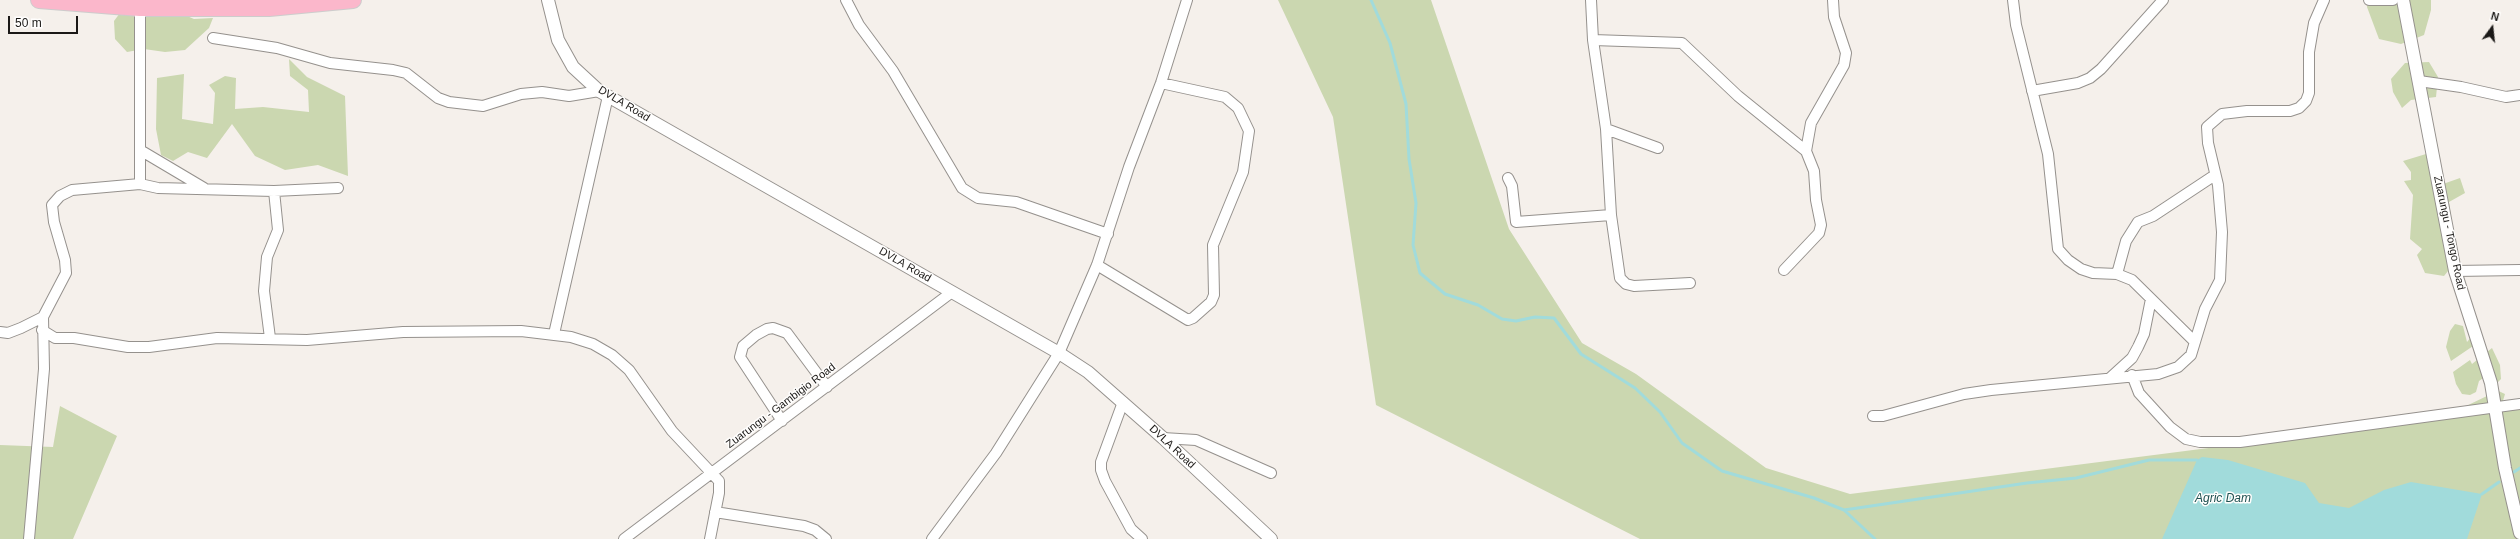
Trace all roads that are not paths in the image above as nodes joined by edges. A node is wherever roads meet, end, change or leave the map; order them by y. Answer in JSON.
{"nodes":[{"id":1,"x":39,"y":0,"type":"edge"},
{"id":2,"x":353,"y":0,"type":"edge"},
{"id":3,"x":548,"y":0,"type":"edge"},
{"id":4,"x":846,"y":0,"type":"edge"},
{"id":5,"x":1188,"y":0,"type":"edge"},
{"id":6,"x":1591,"y":0,"type":"edge"},
{"id":7,"x":1833,"y":0,"type":"edge"},
{"id":8,"x":2013,"y":0,"type":"edge"},
{"id":9,"x":2163,"y":0,"type":"edge"},
{"id":10,"x":2324,"y":0,"type":"edge"},
{"id":11,"x":2369,"y":0,"type":"edge"},
{"id":12,"x":2393,"y":0,"type":"edge"},
{"id":13,"x":2403,"y":0,"type":"edge"},
{"id":14,"x":270,"y":4,"type":"edge"},
{"id":15,"x":140,"y":8,"type":"junction"},
{"id":16,"x":213,"y":38,"type":"dead end"},
{"id":17,"x":1593,"y":40,"type":"junction"},
{"id":18,"x":2419,"y":81,"type":"junction"},
{"id":19,"x":1161,"y":83,"type":"junction"},
{"id":20,"x":2032,"y":91,"type":"junction"},
{"id":21,"x":604,"y":94,"type":"junction"},
{"id":22,"x":2520,"y":95,"type":"edge"},
{"id":23,"x":1606,"y":129,"type":"junction"},
{"id":24,"x":1658,"y":148,"type":"dead end"},
{"id":25,"x":140,"y":150,"type":"junction"},
{"id":26,"x":1806,"y":151,"type":"junction"},
{"id":27,"x":2215,"y":175,"type":"junction"},
{"id":28,"x":1508,"y":178,"type":"dead end"},
{"id":29,"x":140,"y":184,"type":"junction"},
{"id":30,"x":338,"y":188,"type":"dead end"},
{"id":31,"x":206,"y":189,"type":"junction"},
{"id":32,"x":274,"y":191,"type":"junction"},
{"id":33,"x":1611,"y":215,"type":"junction"},
{"id":34,"x":1108,"y":234,"type":"junction"},
{"id":35,"x":1097,"y":265,"type":"junction"},
{"id":36,"x":1784,"y":270,"type":"dead end"},
{"id":37,"x":2520,"y":270,"type":"edge"},
{"id":38,"x":2455,"y":271,"type":"junction"},
{"id":39,"x":2117,"y":274,"type":"junction"},
{"id":40,"x":1690,"y":283,"type":"dead end"},
{"id":41,"x":952,"y":292,"type":"junction"},
{"id":42,"x":2151,"y":299,"type":"junction"},
{"id":43,"x":43,"y":317,"type":"junction"},
{"id":44,"x":42,"y":330,"type":"junction"},
{"id":45,"x":0,"y":332,"type":"edge"},
{"id":46,"x":554,"y":334,"type":"junction"},
{"id":47,"x":270,"y":338,"type":"junction"},
{"id":48,"x":2195,"y":342,"type":"junction"},
{"id":49,"x":1059,"y":353,"type":"junction"},
{"id":50,"x":2132,"y":376,"type":"junction"},
{"id":51,"x":2110,"y":378,"type":"junction"},
{"id":52,"x":827,"y":387,"type":"junction"},
{"id":53,"x":1123,"y":402,"type":"junction"},
{"id":54,"x":2520,"y":404,"type":"edge"},
{"id":55,"x":2496,"y":408,"type":"junction"},
{"id":56,"x":1873,"y":416,"type":"dead end"},
{"id":57,"x":782,"y":421,"type":"junction"},
{"id":58,"x":1163,"y":438,"type":"junction"},
{"id":59,"x":1271,"y":473,"type":"dead end"},
{"id":60,"x":712,"y":474,"type":"junction"},
{"id":61,"x":715,"y":512,"type":"junction"},
{"id":62,"x":2520,"y":533,"type":"edge"},
{"id":63,"x":29,"y":539,"type":"edge"},
{"id":64,"x":624,"y":539,"type":"edge"},
{"id":65,"x":710,"y":539,"type":"edge"},
{"id":66,"x":826,"y":539,"type":"edge"},
{"id":67,"x":932,"y":539,"type":"edge"},
{"id":68,"x":1142,"y":539,"type":"edge"},
{"id":69,"x":1271,"y":539,"type":"edge"}],
"edges":[{"from":1,"to":15,"type":"highway"},
{"from":2,"to":14,"type":"highway"},
{"from":3,"to":21,"type":"street","name":"DVLA Road"},
{"from":4,"to":34,"type":"street"},
{"from":5,"to":19,"type":"street"},
{"from":6,"to":17,"type":"street"},
{"from":7,"to":26,"type":"street"},
{"from":8,"to":20,"type":"street"},
{"from":9,"to":20,"type":"street"},
{"from":10,"to":27,"type":"street"},
{"from":11,"to":12,"type":"street"},
{"from":13,"to":18,"type":"street","name":"Zuarungu - Tongo Road"},
{"from":14,"to":15,"type":"highway"},
{"from":15,"to":25,"type":"street"},
{"from":16,"to":21,"type":"street"},
{"from":17,"to":23,"type":"street"},
{"from":17,"to":26,"type":"street"},
{"from":18,"to":22,"type":"street"},
{"from":18,"to":38,"type":"street","name":"Zuarungu - Tongo Road"},
{"from":19,"to":34,"type":"street"},
{"from":19,"to":35,"type":"street"},
{"from":20,"to":39,"type":"street"},
{"from":21,"to":41,"type":"street","name":"DVLA Road"},
{"from":21,"to":46,"type":"street"},
{"from":23,"to":24,"type":"street"},
{"from":23,"to":33,"type":"street"},
{"from":25,"to":29,"type":"street"},
{"from":25,"to":31,"type":"street"},
{"from":26,"to":36,"type":"street"},
{"from":27,"to":39,"type":"street"},
{"from":27,"to":48,"type":"street"},
{"from":28,"to":33,"type":"street"},
{"from":29,"to":31,"type":"street"},
{"from":29,"to":43,"type":"street"},
{"from":30,"to":32,"type":"street"},
{"from":31,"to":32,"type":"street"},
{"from":32,"to":47,"type":"street"},
{"from":33,"to":40,"type":"street"},
{"from":34,"to":35,"type":"street"},
{"from":35,"to":49,"type":"street"},
{"from":37,"to":38,"type":"street"},
{"from":38,"to":55,"type":"street","name":"Zuarungu - Tongo Road"},
{"from":39,"to":42,"type":"street"},
{"from":41,"to":49,"type":"street","name":"DVLA Road"},
{"from":41,"to":52,"type":"street","name":"Zuarungu - Gambigio Road"},
{"from":42,"to":48,"type":"street"},
{"from":42,"to":51,"type":"street"},
{"from":43,"to":44,"type":"street"},
{"from":43,"to":45,"type":"street"},
{"from":44,"to":47,"type":"street"},
{"from":44,"to":63,"type":"street"},
{"from":46,"to":47,"type":"street"},
{"from":46,"to":60,"type":"street"},
{"from":48,"to":50,"type":"street"},
{"from":49,"to":53,"type":"street","name":"DVLA Road"},
{"from":49,"to":67,"type":"street"},
{"from":50,"to":51,"type":"street"},
{"from":50,"to":55,"type":"street"},
{"from":51,"to":56,"type":"street"},
{"from":52,"to":57,"type":"street","name":"Zuarungu - Gambigio Road"},
{"from":52,"to":57,"type":"street"},
{"from":53,"to":58,"type":"street","name":"DVLA Road"},
{"from":53,"to":68,"type":"street"},
{"from":54,"to":55,"type":"street"},
{"from":55,"to":62,"type":"street","name":"Zuarungu - Tongo Road"},
{"from":57,"to":60,"type":"street","name":"Zuarungu - Gambigio Road"},
{"from":58,"to":59,"type":"street"},
{"from":58,"to":69,"type":"street","name":"DVLA Road"},
{"from":60,"to":61,"type":"street"},
{"from":60,"to":64,"type":"street","name":"Zuarungu - Gambigio Road"},
{"from":61,"to":65,"type":"street"},
{"from":61,"to":66,"type":"street"}]}
